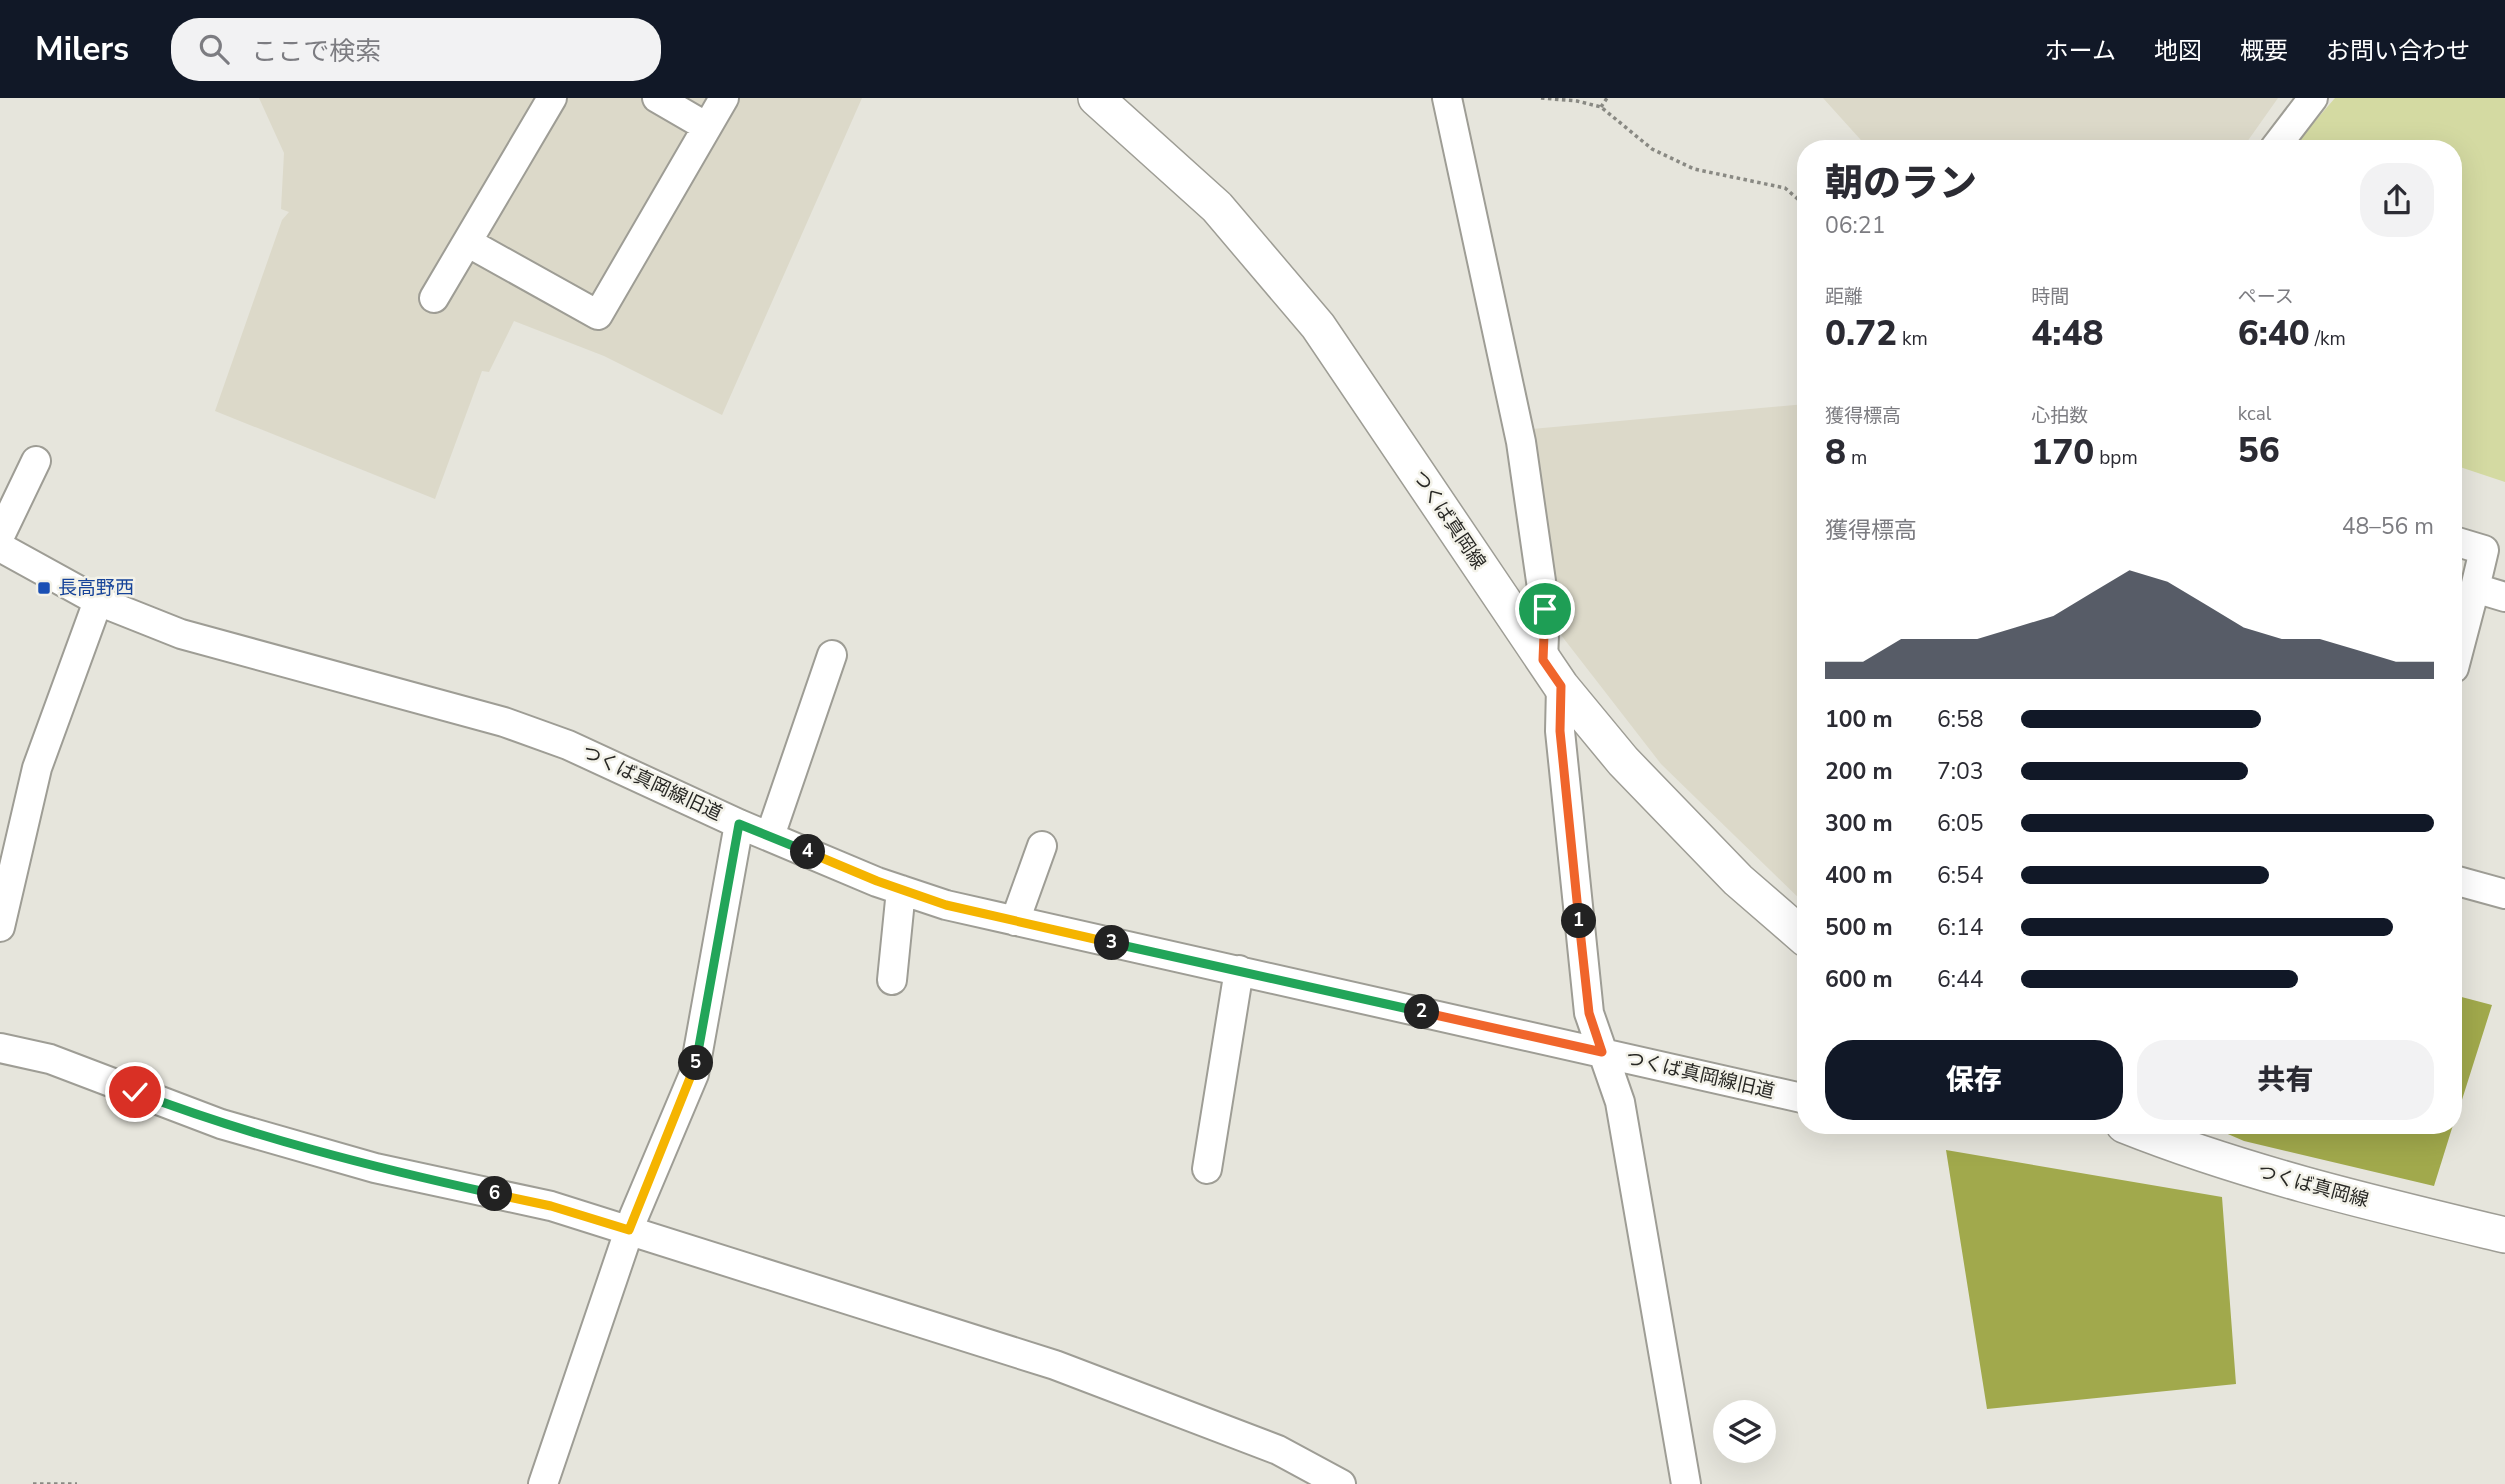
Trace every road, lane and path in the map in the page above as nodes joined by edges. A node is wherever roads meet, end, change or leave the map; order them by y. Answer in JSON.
{"nodes":[{"id":1,"x":552,"y":98,"type":"edge"},
{"id":2,"x":657,"y":98,"type":"edge"},
{"id":3,"x":724,"y":98,"type":"edge"},
{"id":4,"x":1096,"y":98,"type":"edge"},
{"id":5,"x":1447,"y":98,"type":"edge"},
{"id":6,"x":1541,"y":98,"type":"edge"},
{"id":7,"x":1607,"y":98,"type":"edge"},
{"id":8,"x":2313,"y":98,"type":"edge"},
{"id":9,"x":1601,"y":107,"type":"junction"},
{"id":10,"x":707,"y":127,"type":"junction"},
{"id":11,"x":2281,"y":140,"type":"edge"},
{"id":12,"x":1797,"y":199,"type":"edge"},
{"id":13,"x":467,"y":242,"type":"junction"},
{"id":14,"x":434,"y":298,"type":"dead end"},
{"id":15,"x":36,"y":461,"type":"dead end"},
{"id":16,"x":0,"y":536,"type":"edge"},
{"id":17,"x":2462,"y":543,"type":"edge"},
{"id":18,"x":0,"y":547,"type":"edge"},
{"id":19,"x":2475,"y":588,"type":"junction"},
{"id":20,"x":2505,"y":597,"type":"edge"},
{"id":21,"x":99,"y":601,"type":"junction"},
{"id":22,"x":2462,"y":638,"type":"edge"},
{"id":23,"x":832,"y":655,"type":"dead end"},
{"id":24,"x":1552,"y":673,"type":"junction"},
{"id":25,"x":739,"y":824,"type":"junction"},
{"id":26,"x":770,"y":836,"type":"junction"},
{"id":27,"x":1042,"y":846,"type":"dead end"},
{"id":28,"x":2462,"y":882,"type":"edge"},
{"id":29,"x":901,"y":890,"type":"junction"},
{"id":30,"x":2505,"y":894,"type":"edge"},
{"id":31,"x":1015,"y":921,"type":"junction"},
{"id":32,"x":0,"y":927,"type":"edge"},
{"id":33,"x":1797,"y":931,"type":"edge"},
{"id":34,"x":1239,"y":971,"type":"junction"},
{"id":35,"x":892,"y":979,"type":"dead end"},
{"id":36,"x":0,"y":1048,"type":"edge"},
{"id":37,"x":1602,"y":1052,"type":"junction"},
{"id":38,"x":1797,"y":1097,"type":"edge"},
{"id":39,"x":2148,"y":1134,"type":"edge"},
{"id":40,"x":1207,"y":1169,"type":"dead end"},
{"id":41,"x":629,"y":1230,"type":"junction"},
{"id":42,"x":2505,"y":1235,"type":"edge"},
{"id":43,"x":33,"y":1484,"type":"edge"},
{"id":44,"x":77,"y":1484,"type":"edge"},
{"id":45,"x":543,"y":1484,"type":"edge"},
{"id":46,"x":1341,"y":1484,"type":"edge"},
{"id":47,"x":1686,"y":1484,"type":"edge"}],
"edges":[{"from":1,"to":13,"type":"street"},
{"from":2,"to":10,"type":"street"},
{"from":3,"to":10,"type":"street"},
{"from":4,"to":24,"type":"main road","name":"つくば真岡線"},
{"from":5,"to":24,"type":"street"},
{"from":6,"to":9,"type":"path"},
{"from":7,"to":9,"type":"path"},
{"from":8,"to":11,"type":"street"},
{"from":9,"to":12,"type":"path"},
{"from":10,"to":13,"type":"street"},
{"from":13,"to":14,"type":"street"},
{"from":15,"to":16,"type":"street"},
{"from":17,"to":19,"type":"street"},
{"from":18,"to":21,"type":"street","name":"つくば真岡線旧道"},
{"from":19,"to":20,"type":"street"},
{"from":19,"to":22,"type":"street"},
{"from":21,"to":25,"type":"street","name":"つくば真岡線旧道"},
{"from":21,"to":32,"type":"street"},
{"from":23,"to":26,"type":"street"},
{"from":24,"to":33,"type":"main road","name":"つくば真岡線"},
{"from":24,"to":37,"type":"street"},
{"from":25,"to":26,"type":"street","name":"つくば真岡線旧道"},
{"from":25,"to":41,"type":"street"},
{"from":26,"to":29,"type":"street","name":"つくば真岡線旧道"},
{"from":27,"to":31,"type":"street"},
{"from":28,"to":30,"type":"street"},
{"from":29,"to":31,"type":"street","name":"つくば真岡線旧道"},
{"from":29,"to":35,"type":"street"},
{"from":31,"to":34,"type":"street","name":"つくば真岡線旧道"},
{"from":34,"to":37,"type":"street","name":"つくば真岡線旧道"},
{"from":34,"to":40,"type":"street"},
{"from":36,"to":41,"type":"street"},
{"from":37,"to":38,"type":"street","name":"つくば真岡線旧道"},
{"from":37,"to":47,"type":"street"},
{"from":39,"to":42,"type":"main road","name":"つくば真岡線"},
{"from":41,"to":45,"type":"street"},
{"from":41,"to":46,"type":"street"},
{"from":43,"to":44,"type":"path"}]}
